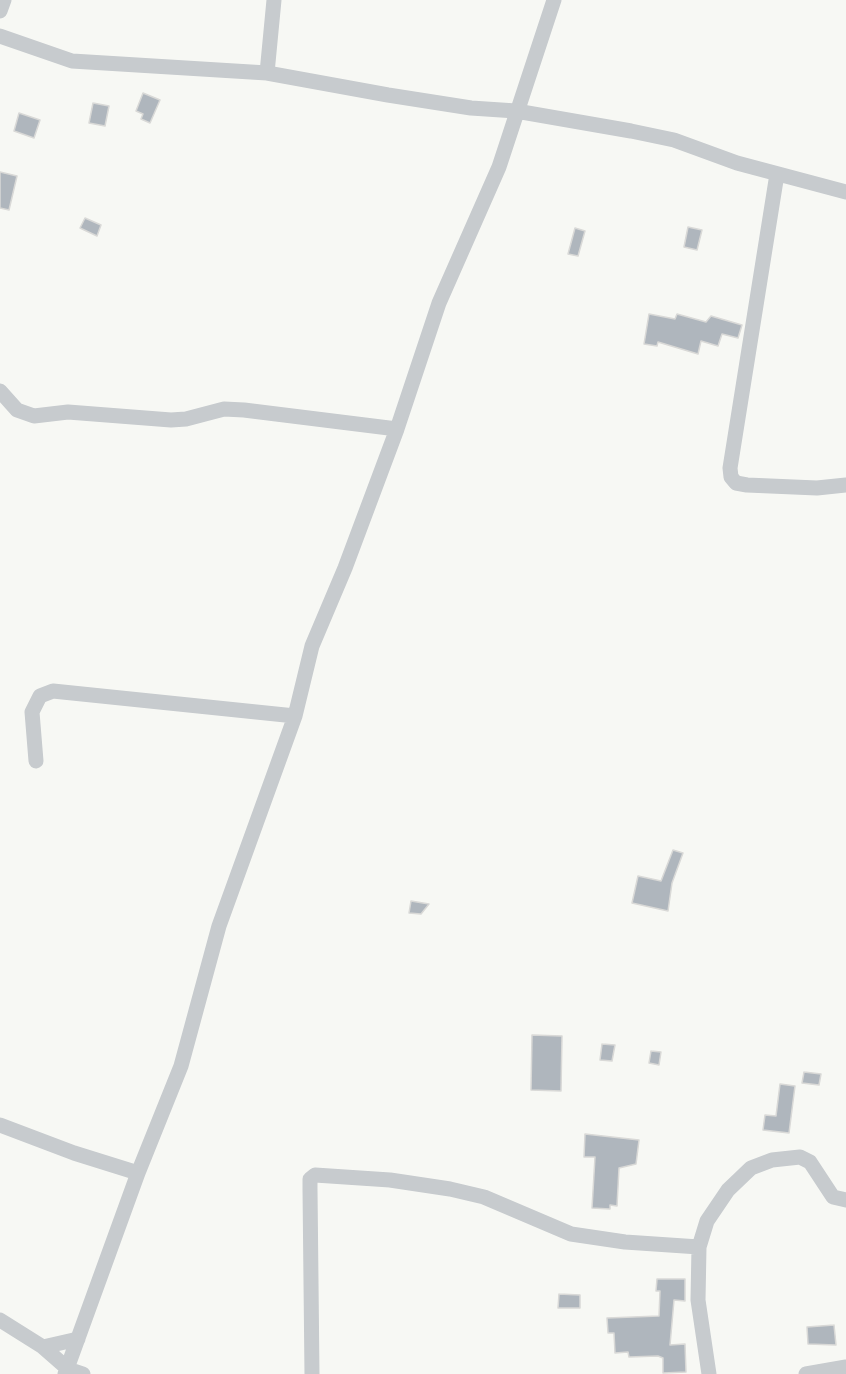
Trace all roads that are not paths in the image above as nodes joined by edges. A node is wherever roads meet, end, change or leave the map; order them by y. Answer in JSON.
{"nodes":[{"id":1,"x":4,"y":0,"type":"edge"},
{"id":2,"x":274,"y":0,"type":"edge"},
{"id":3,"x":554,"y":0,"type":"edge"},
{"id":4,"x":0,"y":11,"type":"edge"},
{"id":5,"x":0,"y":36,"type":"edge"},
{"id":6,"x":267,"y":73,"type":"junction"},
{"id":7,"x":516,"y":111,"type":"junction"},
{"id":8,"x":777,"y":174,"type":"junction"},
{"id":9,"x":846,"y":192,"type":"edge"},
{"id":10,"x":0,"y":391,"type":"edge"},
{"id":11,"x":397,"y":429,"type":"junction"},
{"id":12,"x":846,"y":484,"type":"edge"},
{"id":13,"x":295,"y":716,"type":"junction"},
{"id":14,"x":36,"y":761,"type":"dead end"},
{"id":15,"x":0,"y":1125,"type":"edge"},
{"id":16,"x":138,"y":1173,"type":"junction"},
{"id":17,"x":846,"y":1200,"type":"edge"},
{"id":18,"x":699,"y":1247,"type":"junction"},
{"id":19,"x":0,"y":1320,"type":"edge"},
{"id":20,"x":78,"y":1340,"type":"junction"},
{"id":21,"x":44,"y":1347,"type":"junction"},
{"id":22,"x":846,"y":1367,"type":"edge"},
{"id":23,"x":66,"y":1372,"type":"edge"},
{"id":24,"x":83,"y":1374,"type":"edge"},
{"id":25,"x":312,"y":1374,"type":"edge"},
{"id":26,"x":709,"y":1374,"type":"edge"},
{"id":27,"x":806,"y":1374,"type":"edge"}],
"edges":[{"from":1,"to":4,"type":"street"},
{"from":2,"to":6,"type":"street"},
{"from":3,"to":7,"type":"street"},
{"from":5,"to":6,"type":"street"},
{"from":6,"to":7,"type":"street"},
{"from":7,"to":8,"type":"street"},
{"from":7,"to":11,"type":"street"},
{"from":8,"to":9,"type":"street"},
{"from":8,"to":12,"type":"street"},
{"from":10,"to":11,"type":"street"},
{"from":11,"to":13,"type":"street"},
{"from":13,"to":14,"type":"street"},
{"from":13,"to":16,"type":"street"},
{"from":15,"to":16,"type":"street"},
{"from":16,"to":20,"type":"street"},
{"from":17,"to":18,"type":"street"},
{"from":18,"to":25,"type":"street"},
{"from":18,"to":26,"type":"street"},
{"from":19,"to":21,"type":"street"},
{"from":20,"to":21,"type":"street"},
{"from":20,"to":23,"type":"street"},
{"from":21,"to":23,"type":"street"},
{"from":22,"to":27,"type":"street"},
{"from":23,"to":24,"type":"street"}]}
